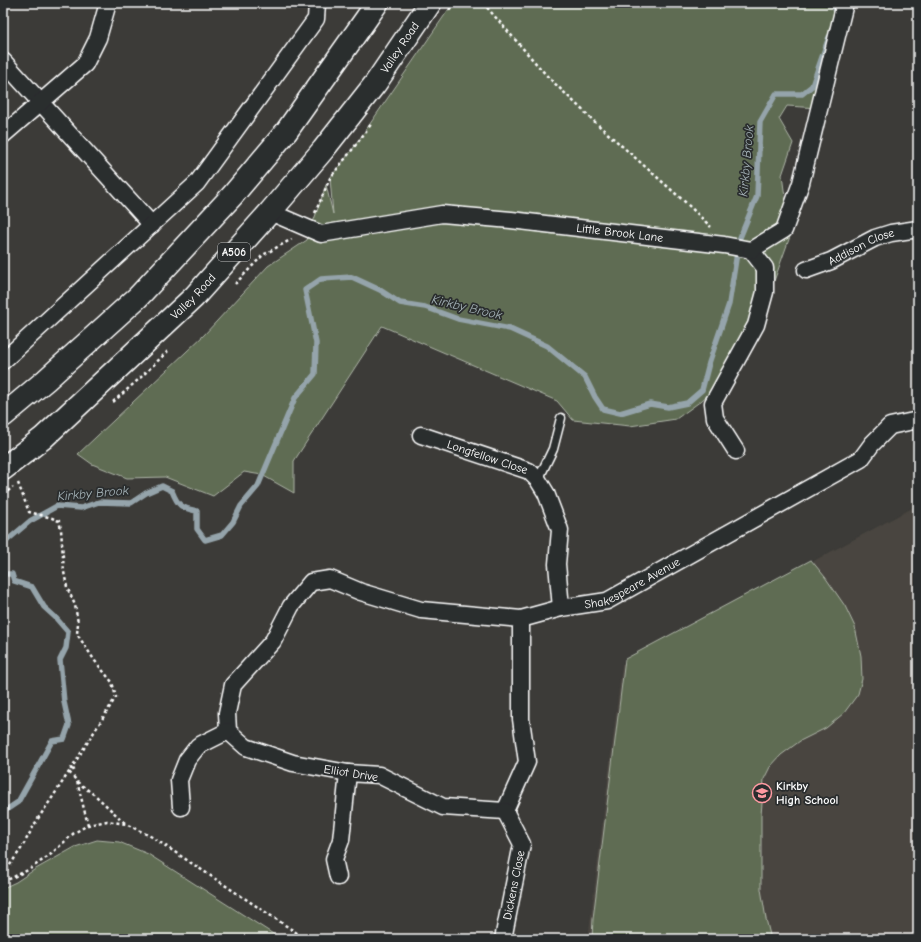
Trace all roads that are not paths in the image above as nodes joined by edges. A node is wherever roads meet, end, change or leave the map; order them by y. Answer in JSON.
{"nodes":[{"id":1,"x":108,"y":3,"type":"edge"},
{"id":2,"x":317,"y":3,"type":"edge"},
{"id":3,"x":377,"y":3,"type":"edge"},
{"id":4,"x":430,"y":3,"type":"edge"},
{"id":5,"x":844,"y":3,"type":"edge"},
{"id":6,"x":3,"y":61,"type":"edge"},
{"id":7,"x":40,"y":102,"type":"junction"},
{"id":8,"x":3,"y":135,"type":"edge"},
{"id":9,"x":270,"y":212,"type":"junction"},
{"id":10,"x":152,"y":225,"type":"junction"},
{"id":11,"x":918,"y":229,"type":"edge"},
{"id":12,"x":751,"y":250,"type":"junction"},
{"id":13,"x":806,"y":270,"type":"dead end"},
{"id":14,"x":3,"y":361,"type":"edge"},
{"id":15,"x":3,"y":416,"type":"edge"},
{"id":16,"x":561,"y":418,"type":"dead end"},
{"id":17,"x":918,"y":420,"type":"edge"},
{"id":18,"x":421,"y":435,"type":"dead end"},
{"id":19,"x":736,"y":451,"type":"dead end"},
{"id":20,"x":11,"y":476,"type":"edge"},
{"id":21,"x":538,"y":480,"type":"junction"},
{"id":22,"x":561,"y":608,"type":"junction"},
{"id":23,"x":521,"y":619,"type":"junction"},
{"id":24,"x":228,"y":732,"type":"junction"},
{"id":25,"x":348,"y":773,"type":"junction"},
{"id":26,"x":181,"y":807,"type":"dead end"},
{"id":27,"x":505,"y":811,"type":"junction"},
{"id":28,"x":338,"y":877,"type":"dead end"},
{"id":29,"x":503,"y":939,"type":"edge"}],
"edges":[{"from":1,"to":7,"type":"street"},
{"from":2,"to":10,"type":"street"},
{"from":3,"to":15,"type":"main road"},
{"from":4,"to":9,"type":"main road","name":"Valley Road","number":"A506"},
{"from":5,"to":12,"type":"street"},
{"from":6,"to":7,"type":"street"},
{"from":7,"to":8,"type":"street"},
{"from":7,"to":10,"type":"street"},
{"from":9,"to":12,"type":"street","name":"Little Brook Lane"},
{"from":9,"to":20,"type":"main road","name":"Valley Road","number":"A506"},
{"from":10,"to":14,"type":"street"},
{"from":11,"to":13,"type":"street","name":"Addison Close"},
{"from":12,"to":19,"type":"street"},
{"from":16,"to":21,"type":"lane"},
{"from":17,"to":22,"type":"street","name":"Shakespeare Avenue"},
{"from":18,"to":21,"type":"street","name":"Longfellow Close"},
{"from":21,"to":22,"type":"street","name":"Longfellow Close"},
{"from":22,"to":23,"type":"street","name":"Shakespeare Avenue"},
{"from":23,"to":24,"type":"street","name":"Shakespeare Avenue"},
{"from":23,"to":27,"type":"street"},
{"from":24,"to":25,"type":"street","name":"Elliot Drive"},
{"from":24,"to":26,"type":"street"},
{"from":25,"to":27,"type":"street","name":"Elliot Drive"},
{"from":25,"to":28,"type":"street"},
{"from":27,"to":29,"type":"street","name":"Dickens Close"}]}
